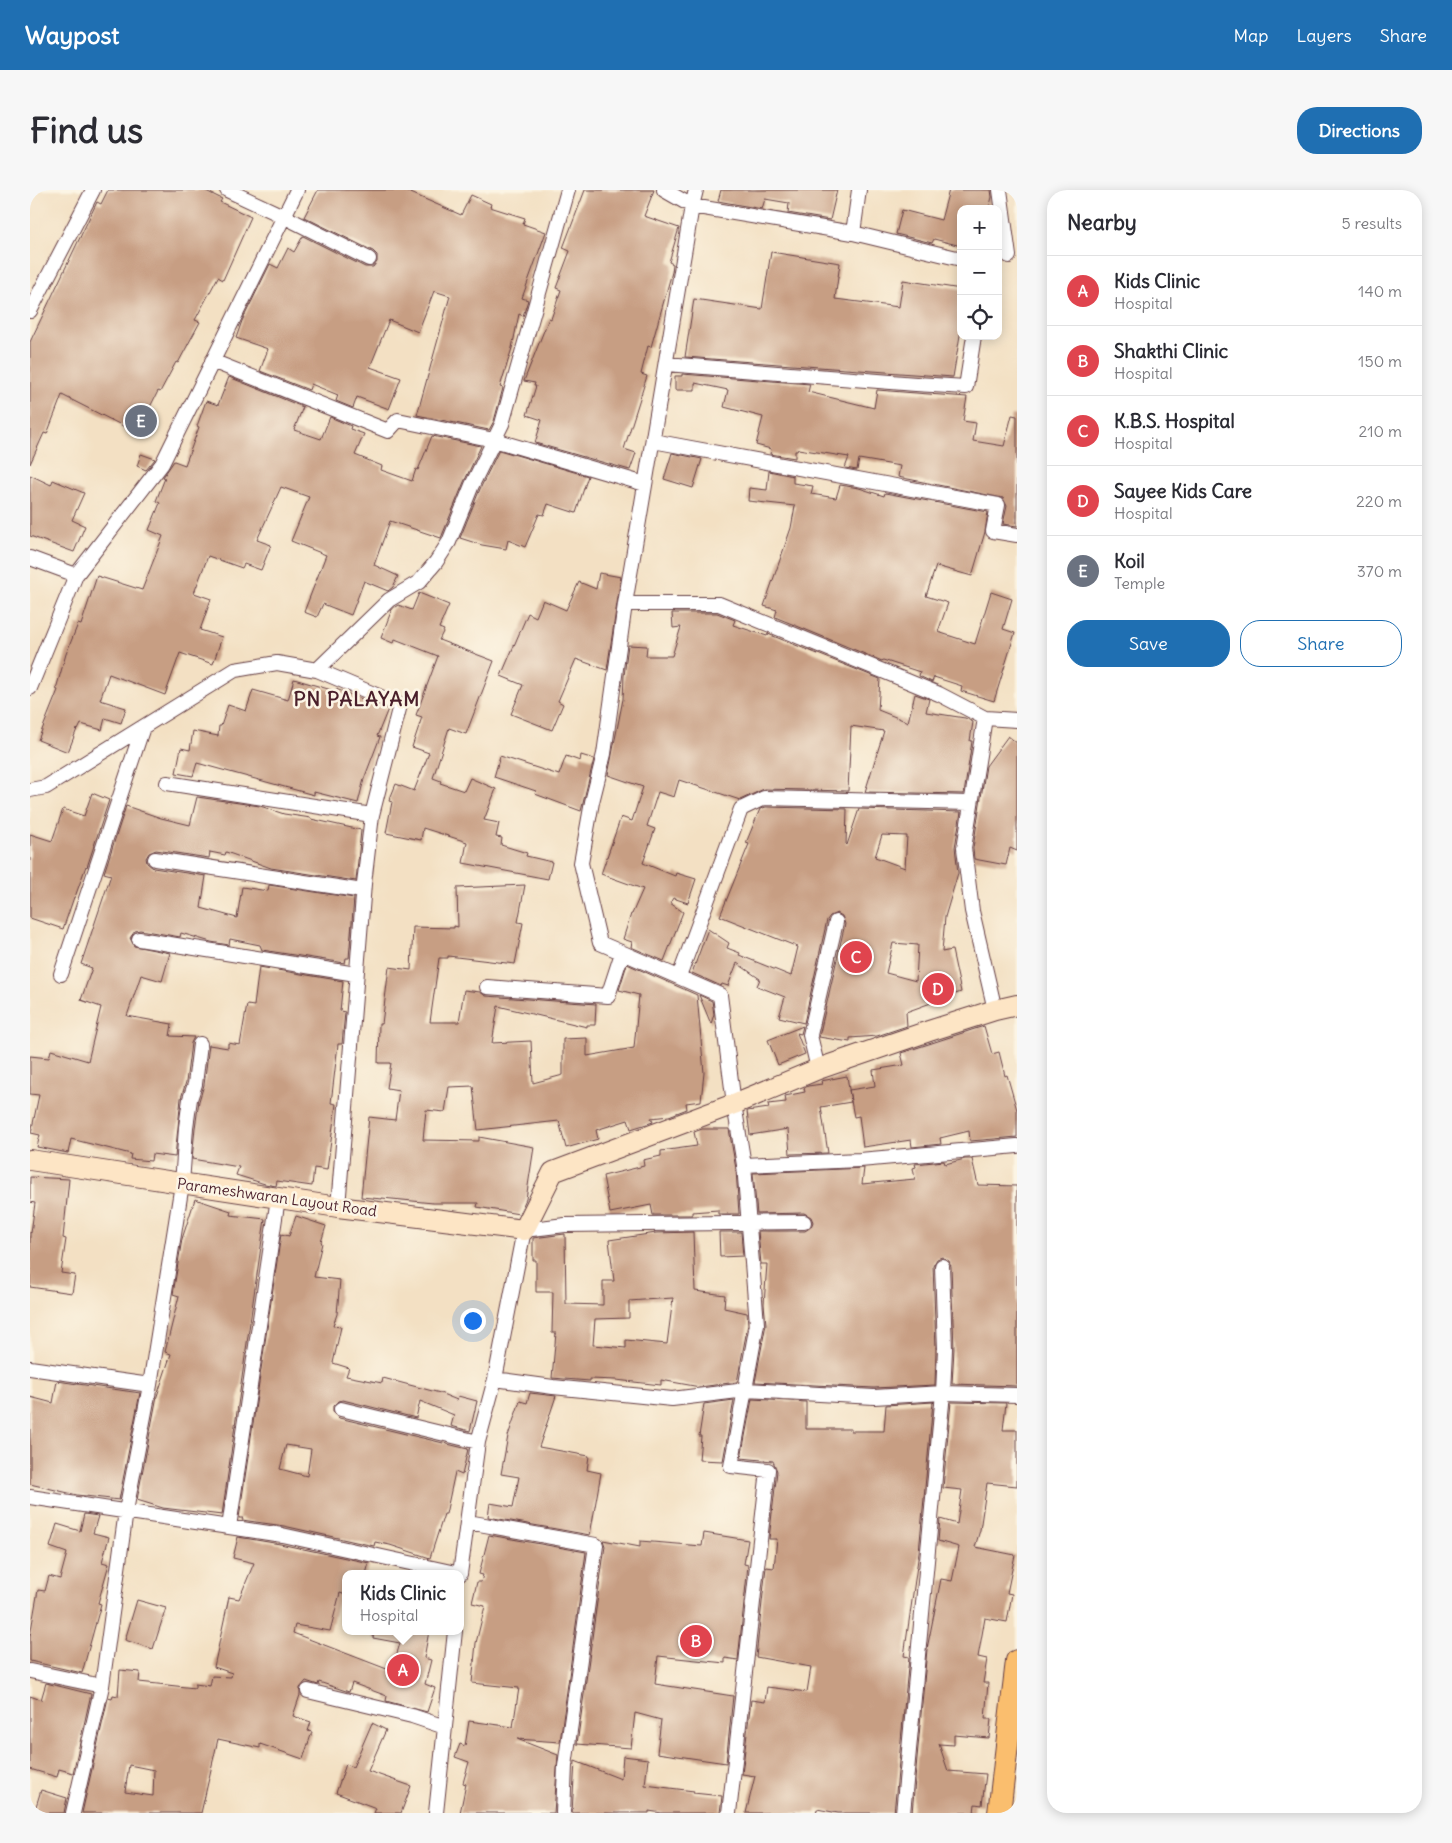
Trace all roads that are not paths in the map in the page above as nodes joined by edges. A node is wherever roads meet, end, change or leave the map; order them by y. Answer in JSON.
{"nodes":[{"id":1,"x":93,"y":190,"type":"edge"},
{"id":2,"x":227,"y":190,"type":"edge"},
{"id":3,"x":297,"y":190,"type":"edge"},
{"id":4,"x":568,"y":190,"type":"edge"},
{"id":5,"x":664,"y":190,"type":"edge"},
{"id":6,"x":696,"y":190,"type":"edge"},
{"id":7,"x":859,"y":190,"type":"edge"},
{"id":8,"x":1000,"y":190,"type":"edge"},
{"id":9,"x":692,"y":206,"type":"junction"},
{"id":10,"x":283,"y":216,"type":"junction"},
{"id":11,"x":853,"y":233,"type":"junction"},
{"id":12,"x":957,"y":258,"type":"edge"},
{"id":13,"x":1008,"y":258,"type":"edge"},
{"id":14,"x":369,"y":259,"type":"dead end"},
{"id":15,"x":30,"y":312,"type":"edge"},
{"id":16,"x":973,"y":340,"type":"edge"},
{"id":17,"x":212,"y":361,"type":"junction"},
{"id":18,"x":666,"y":364,"type":"junction"},
{"id":19,"x":494,"y":440,"type":"junction"},
{"id":20,"x":653,"y":441,"type":"junction"},
{"id":21,"x":645,"y":484,"type":"junction"},
{"id":22,"x":1017,"y":535,"type":"edge"},
{"id":23,"x":30,"y":558,"type":"edge"},
{"id":24,"x":76,"y":575,"type":"junction"},
{"id":25,"x":625,"y":604,"type":"junction"},
{"id":26,"x":317,"y":670,"type":"junction"},
{"id":27,"x":30,"y":688,"type":"edge"},
{"id":28,"x":985,"y":718,"type":"junction"},
{"id":29,"x":1017,"y":720,"type":"edge"},
{"id":30,"x":143,"y":727,"type":"junction"},
{"id":31,"x":167,"y":784,"type":"dead end"},
{"id":32,"x":30,"y":790,"type":"edge"},
{"id":33,"x":970,"y":803,"type":"junction"},
{"id":34,"x":372,"y":816,"type":"junction"},
{"id":35,"x":156,"y":858,"type":"dead end"},
{"id":36,"x":363,"y":891,"type":"junction"},
{"id":37,"x":836,"y":922,"type":"dead end"},
{"id":38,"x":139,"y":939,"type":"dead end"},
{"id":39,"x":622,"y":953,"type":"junction"},
{"id":40,"x":61,"y":974,"type":"dead end"},
{"id":41,"x":356,"y":974,"type":"junction"},
{"id":42,"x":679,"y":977,"type":"junction"},
{"id":43,"x":487,"y":987,"type":"dead end"},
{"id":44,"x":1017,"y":1005,"type":"edge"},
{"id":45,"x":995,"y":1010,"type":"junction"},
{"id":46,"x":200,"y":1044,"type":"dead end"},
{"id":47,"x":818,"y":1070,"type":"junction"},
{"id":48,"x":734,"y":1104,"type":"junction"},
{"id":49,"x":1017,"y":1146,"type":"edge"},
{"id":50,"x":30,"y":1160,"type":"edge"},
{"id":51,"x":744,"y":1164,"type":"junction"},
{"id":52,"x":182,"y":1184,"type":"junction"},
{"id":53,"x":278,"y":1198,"type":"junction"},
{"id":54,"x":338,"y":1207,"type":"junction"},
{"id":55,"x":748,"y":1222,"type":"junction"},
{"id":56,"x":804,"y":1222,"type":"dead end"},
{"id":57,"x":524,"y":1230,"type":"junction"},
{"id":58,"x":942,"y":1266,"type":"dead end"},
{"id":59,"x":30,"y":1368,"type":"edge"},
{"id":60,"x":495,"y":1379,"type":"junction"},
{"id":61,"x":150,"y":1385,"type":"junction"},
{"id":62,"x":746,"y":1390,"type":"junction"},
{"id":63,"x":943,"y":1393,"type":"junction"},
{"id":64,"x":1017,"y":1395,"type":"edge"},
{"id":65,"x":340,"y":1410,"type":"dead end"},
{"id":66,"x":478,"y":1442,"type":"junction"},
{"id":67,"x":30,"y":1497,"type":"edge"},
{"id":68,"x":126,"y":1511,"type":"junction"},
{"id":69,"x":468,"y":1522,"type":"junction"},
{"id":70,"x":229,"y":1527,"type":"junction"},
{"id":71,"x":442,"y":1570,"type":"edge"},
{"id":72,"x":461,"y":1570,"type":"edge"},
{"id":73,"x":454,"y":1635,"type":"edge"},
{"id":74,"x":1017,"y":1660,"type":"edge"},
{"id":75,"x":30,"y":1671,"type":"edge"},
{"id":76,"x":102,"y":1686,"type":"junction"},
{"id":77,"x":308,"y":1691,"type":"dead end"},
{"id":78,"x":445,"y":1727,"type":"junction"},
{"id":79,"x":74,"y":1813,"type":"edge"},
{"id":80,"x":436,"y":1813,"type":"edge"},
{"id":81,"x":563,"y":1813,"type":"edge"},
{"id":82,"x":728,"y":1813,"type":"edge"},
{"id":83,"x":903,"y":1813,"type":"edge"},
{"id":84,"x":999,"y":1813,"type":"edge"}],
"edges":[{"from":1,"to":15,"type":"street"},
{"from":2,"to":10,"type":"street"},
{"from":3,"to":10,"type":"street"},
{"from":4,"to":19,"type":"street"},
{"from":5,"to":9,"type":"street"},
{"from":6,"to":9,"type":"street"},
{"from":7,"to":11,"type":"street"},
{"from":8,"to":13,"type":"street"},
{"from":9,"to":11,"type":"street"},
{"from":9,"to":18,"type":"street"},
{"from":10,"to":14,"type":"street"},
{"from":10,"to":17,"type":"street"},
{"from":11,"to":12,"type":"street"},
{"from":16,"to":18,"type":"street"},
{"from":17,"to":19,"type":"street"},
{"from":17,"to":24,"type":"street"},
{"from":18,"to":20,"type":"street"},
{"from":19,"to":21,"type":"street"},
{"from":19,"to":26,"type":"street"},
{"from":20,"to":21,"type":"street"},
{"from":20,"to":22,"type":"street"},
{"from":21,"to":25,"type":"street"},
{"from":23,"to":24,"type":"street"},
{"from":24,"to":27,"type":"street"},
{"from":25,"to":28,"type":"street"},
{"from":25,"to":39,"type":"street"},
{"from":26,"to":30,"type":"street"},
{"from":26,"to":34,"type":"street"},
{"from":28,"to":29,"type":"street"},
{"from":28,"to":33,"type":"street"},
{"from":30,"to":32,"type":"street"},
{"from":30,"to":40,"type":"street"},
{"from":31,"to":34,"type":"street"},
{"from":33,"to":42,"type":"street"},
{"from":33,"to":45,"type":"street"},
{"from":34,"to":36,"type":"street"},
{"from":35,"to":36,"type":"street"},
{"from":36,"to":41,"type":"street"},
{"from":37,"to":47,"type":"street"},
{"from":38,"to":41,"type":"street"},
{"from":39,"to":42,"type":"street"},
{"from":39,"to":43,"type":"street"},
{"from":41,"to":54,"type":"street"},
{"from":42,"to":48,"type":"street"},
{"from":44,"to":45,"type":"street"},
{"from":45,"to":47,"type":"street"},
{"from":46,"to":52,"type":"street"},
{"from":47,"to":48,"type":"street"},
{"from":48,"to":51,"type":"street"},
{"from":48,"to":57,"type":"street"},
{"from":49,"to":51,"type":"street"},
{"from":50,"to":52,"type":"street","name":"Parameshwaran Layout Road"},
{"from":51,"to":55,"type":"street"},
{"from":52,"to":53,"type":"street","name":"Parameshwaran Layout Road"},
{"from":52,"to":61,"type":"street"},
{"from":53,"to":54,"type":"street","name":"Parameshwaran Layout Road"},
{"from":53,"to":70,"type":"street"},
{"from":54,"to":57,"type":"street","name":"Parameshwaran Layout Road"},
{"from":55,"to":56,"type":"street"},
{"from":55,"to":57,"type":"street"},
{"from":55,"to":62,"type":"street"},
{"from":57,"to":60,"type":"street"},
{"from":58,"to":63,"type":"street"},
{"from":59,"to":61,"type":"street"},
{"from":60,"to":62,"type":"street"},
{"from":60,"to":66,"type":"street"},
{"from":61,"to":68,"type":"street"},
{"from":62,"to":63,"type":"street"},
{"from":62,"to":82,"type":"street"},
{"from":63,"to":64,"type":"street"},
{"from":63,"to":83,"type":"street"},
{"from":65,"to":66,"type":"street"},
{"from":66,"to":69,"type":"street"},
{"from":67,"to":68,"type":"street"},
{"from":68,"to":70,"type":"street"},
{"from":68,"to":76,"type":"street"},
{"from":69,"to":72,"type":"street"},
{"from":69,"to":81,"type":"street"},
{"from":70,"to":71,"type":"street"},
{"from":73,"to":78,"type":"street"},
{"from":74,"to":84,"type":"main road"},
{"from":75,"to":76,"type":"street"},
{"from":76,"to":79,"type":"street"},
{"from":77,"to":78,"type":"street"},
{"from":78,"to":80,"type":"street"}]}
